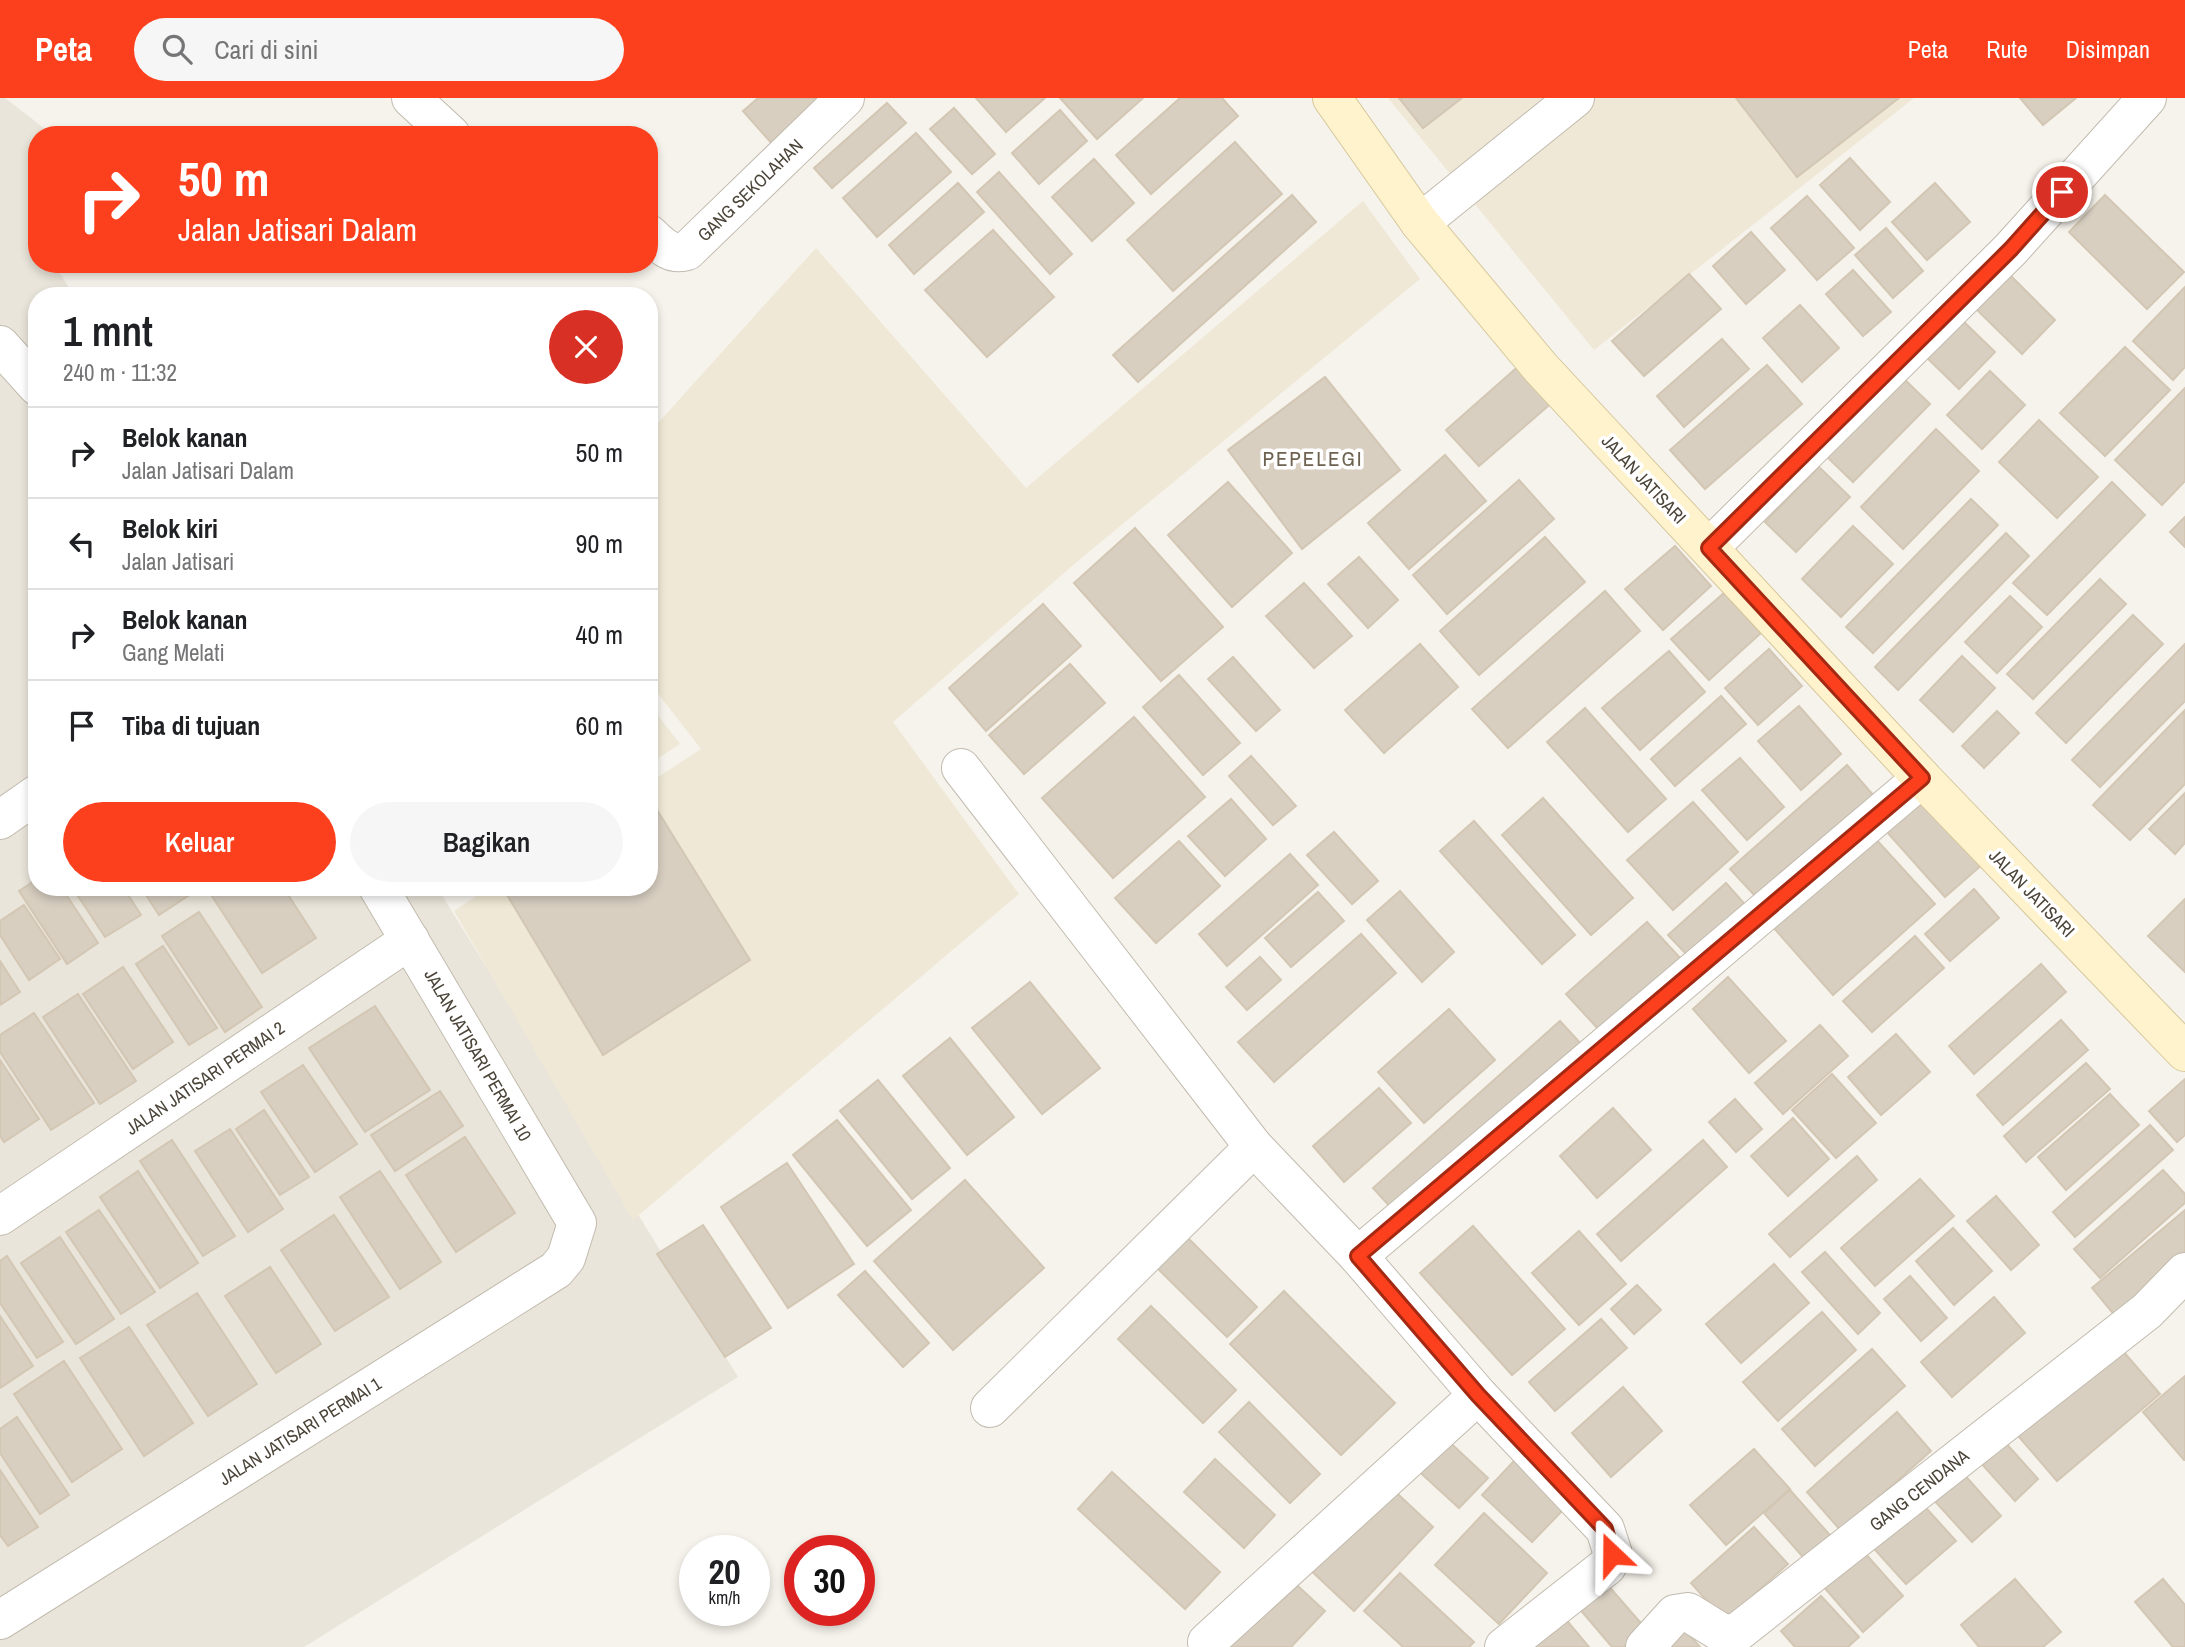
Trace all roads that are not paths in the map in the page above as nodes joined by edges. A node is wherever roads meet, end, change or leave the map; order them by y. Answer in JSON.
{"nodes":[{"id":1,"x":411,"y":98,"type":"edge"},
{"id":2,"x":845,"y":98,"type":"edge"},
{"id":3,"x":1332,"y":98,"type":"edge"},
{"id":4,"x":1575,"y":98,"type":"edge"},
{"id":5,"x":2147,"y":98,"type":"edge"},
{"id":6,"x":442,"y":126,"type":"edge"},
{"id":7,"x":1420,"y":223,"type":"junction"},
{"id":8,"x":658,"y":242,"type":"edge"},
{"id":9,"x":0,"y":345,"type":"edge"},
{"id":10,"x":21,"y":383,"type":"edge"},
{"id":11,"x":1709,"y":548,"type":"junction"},
{"id":12,"x":961,"y":768,"type":"dead end"},
{"id":13,"x":1922,"y":778,"type":"junction"},
{"id":14,"x":28,"y":800,"type":"edge"},
{"id":15,"x":0,"y":820,"type":"edge"},
{"id":16,"x":384,"y":896,"type":"edge"},
{"id":17,"x":411,"y":940,"type":"junction"},
{"id":18,"x":2185,"y":1052,"type":"edge"},
{"id":19,"x":1254,"y":1147,"type":"junction"},
{"id":20,"x":0,"y":1216,"type":"edge"},
{"id":21,"x":576,"y":1223,"type":"joint"},
{"id":22,"x":1358,"y":1256,"type":"junction"},
{"id":23,"x":2185,"y":1272,"type":"edge"},
{"id":24,"x":1478,"y":1395,"type":"junction"},
{"id":25,"x":990,"y":1408,"type":"dead end"},
{"id":26,"x":0,"y":1620,"type":"edge"},
{"id":27,"x":1207,"y":1642,"type":"dead end"},
{"id":28,"x":1504,"y":1647,"type":"edge"},
{"id":29,"x":1645,"y":1647,"type":"edge"}],
"edges":[{"from":1,"to":6,"type":"street"},
{"from":2,"to":8,"type":"street","name":"GANG SEKOLAHAN"},
{"from":3,"to":7,"type":"street","name":"JALAN JATISARI"},
{"from":4,"to":7,"type":"street"},
{"from":5,"to":11,"type":"street"},
{"from":7,"to":11,"type":"street","name":"JALAN JATISARI"},
{"from":9,"to":10,"type":"street"},
{"from":11,"to":13,"type":"street","name":"JALAN JATISARI"},
{"from":12,"to":19,"type":"street"},
{"from":13,"to":18,"type":"street","name":"JALAN JATISARI"},
{"from":13,"to":22,"type":"street"},
{"from":14,"to":15,"type":"street"},
{"from":16,"to":17,"type":"street","name":"JALAN JATISARI PERMAI 10"},
{"from":17,"to":20,"type":"street","name":"JALAN JATISARI PERMAI 2"},
{"from":17,"to":21,"type":"street","name":"JALAN JATISARI PERMAI 10"},
{"from":19,"to":22,"type":"street"},
{"from":19,"to":25,"type":"street"},
{"from":21,"to":26,"type":"street","name":"JALAN JATISARI PERMAI 1"},
{"from":22,"to":24,"type":"street"},
{"from":23,"to":29,"type":"street","name":"GANG CENDANA"},
{"from":24,"to":27,"type":"street"},
{"from":24,"to":28,"type":"street"}]}
